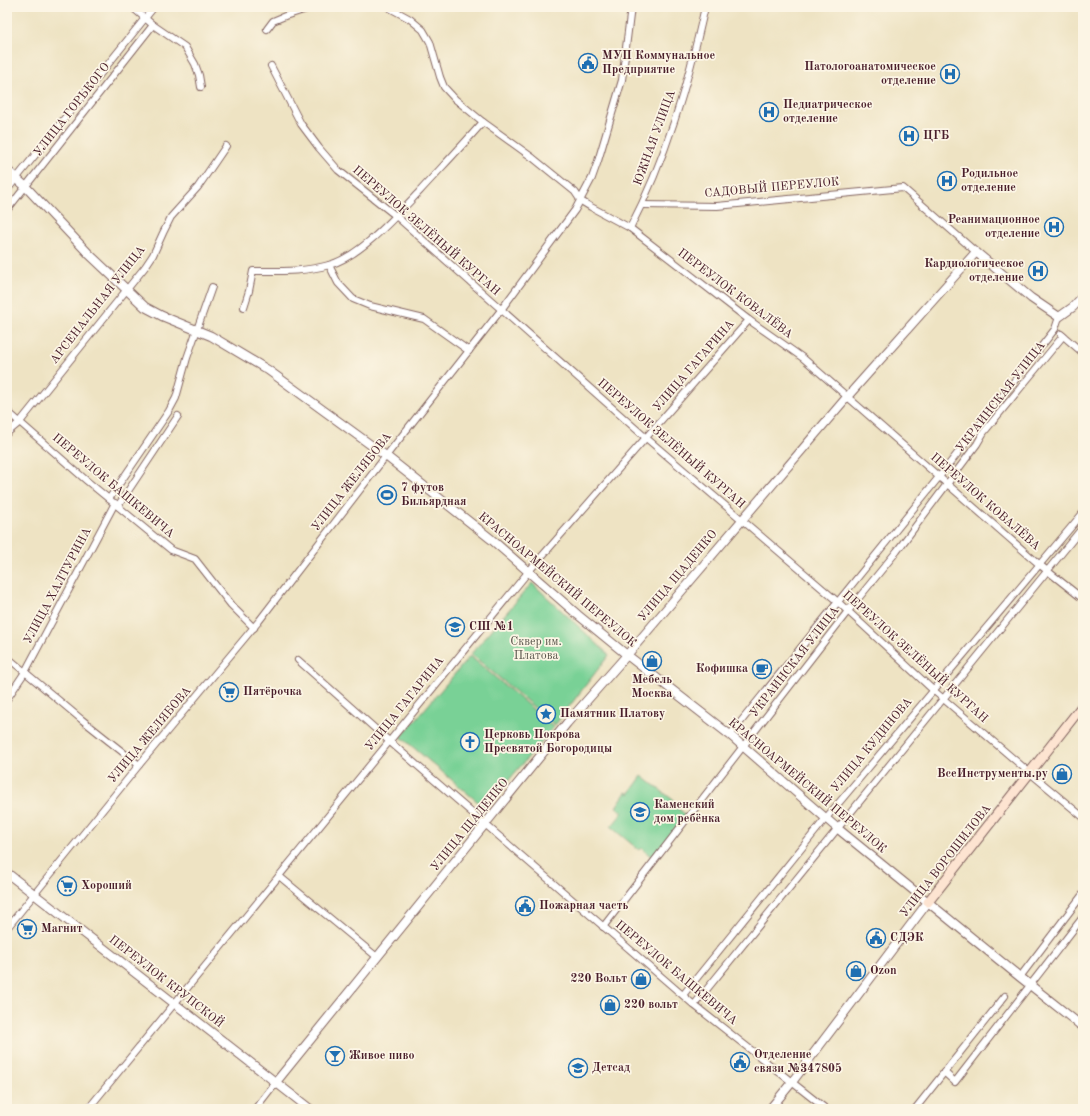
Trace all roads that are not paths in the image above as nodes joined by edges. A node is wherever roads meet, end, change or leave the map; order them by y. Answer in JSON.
{"nodes":[{"id":1,"x":132,"y":7,"type":"edge"},
{"id":2,"x":154,"y":7,"type":"edge"},
{"id":3,"x":313,"y":7,"type":"edge"},
{"id":4,"x":388,"y":7,"type":"edge"},
{"id":5,"x":631,"y":7,"type":"edge"},
{"id":6,"x":705,"y":7,"type":"edge"},
{"id":7,"x":145,"y":18,"type":"junction"},
{"id":8,"x":153,"y":25,"type":"junction"},
{"id":9,"x":267,"y":29,"type":"dead end"},
{"id":10,"x":271,"y":66,"type":"dead end"},
{"id":11,"x":201,"y":87,"type":"dead end"},
{"id":12,"x":483,"y":122,"type":"junction"},
{"id":13,"x":226,"y":146,"type":"dead end"},
{"id":14,"x":7,"y":170,"type":"edge"},
{"id":15,"x":16,"y":178,"type":"junction"},
{"id":16,"x":25,"y":186,"type":"junction"},
{"id":17,"x":7,"y":190,"type":"edge"},
{"id":18,"x":581,"y":201,"type":"junction"},
{"id":19,"x":642,"y":205,"type":"junction"},
{"id":20,"x":7,"y":210,"type":"edge"},
{"id":21,"x":396,"y":216,"type":"junction"},
{"id":22,"x":630,"y":228,"type":"junction"},
{"id":23,"x":976,"y":252,"type":"junction"},
{"id":24,"x":329,"y":265,"type":"junction"},
{"id":25,"x":212,"y":287,"type":"dead end"},
{"id":26,"x":126,"y":290,"type":"junction"},
{"id":27,"x":1083,"y":296,"type":"edge"},
{"id":28,"x":244,"y":307,"type":"dead end"},
{"id":29,"x":501,"y":310,"type":"junction"},
{"id":30,"x":1059,"y":317,"type":"junction"},
{"id":31,"x":749,"y":320,"type":"junction"},
{"id":32,"x":1055,"y":329,"type":"junction"},
{"id":33,"x":196,"y":330,"type":"junction"},
{"id":34,"x":1063,"y":336,"type":"junction"},
{"id":35,"x":469,"y":351,"type":"junction"},
{"id":36,"x":1083,"y":353,"type":"edge"},
{"id":37,"x":847,"y":397,"type":"junction"},
{"id":38,"x":7,"y":411,"type":"edge"},
{"id":39,"x":178,"y":416,"type":"dead end"},
{"id":40,"x":20,"y":422,"type":"junction"},
{"id":41,"x":7,"y":433,"type":"edge"},
{"id":42,"x":645,"y":437,"type":"junction"},
{"id":43,"x":386,"y":456,"type":"junction"},
{"id":44,"x":939,"y":477,"type":"junction"},
{"id":45,"x":948,"y":484,"type":"junction"},
{"id":46,"x":114,"y":502,"type":"junction"},
{"id":47,"x":1083,"y":513,"type":"edge"},
{"id":48,"x":742,"y":519,"type":"junction"},
{"id":49,"x":1083,"y":527,"type":"edge"},
{"id":50,"x":1040,"y":565,"type":"junction"},
{"id":51,"x":1048,"y":570,"type":"junction"},
{"id":52,"x":529,"y":571,"type":"junction"},
{"id":53,"x":1083,"y":599,"type":"edge"},
{"id":54,"x":838,"y":602,"type":"junction"},
{"id":55,"x":848,"y":611,"type":"junction"},
{"id":56,"x":254,"y":628,"type":"junction"},
{"id":57,"x":627,"y":655,"type":"junction"},
{"id":58,"x":7,"y":657,"type":"edge"},
{"id":59,"x":298,"y":660,"type":"dead end"},
{"id":60,"x":26,"y":672,"type":"junction"},
{"id":61,"x":933,"y":690,"type":"junction"},
{"id":62,"x":943,"y":698,"type":"junction"},
{"id":63,"x":7,"y":699,"type":"edge"},
{"id":64,"x":1083,"y":705,"type":"edge"},
{"id":65,"x":730,"y":735,"type":"junction"},
{"id":66,"x":388,"y":741,"type":"junction"},
{"id":67,"x":743,"y":747,"type":"junction"},
{"id":68,"x":139,"y":765,"type":"junction"},
{"id":69,"x":1030,"y":774,"type":"junction"},
{"id":70,"x":1083,"y":817,"type":"edge"},
{"id":71,"x":826,"y":818,"type":"junction"},
{"id":72,"x":486,"y":824,"type":"junction"},
{"id":73,"x":837,"y":828,"type":"junction"},
{"id":74,"x":7,"y":873,"type":"edge"},
{"id":75,"x":279,"y":876,"type":"junction"},
{"id":76,"x":34,"y":894,"type":"junction"},
{"id":77,"x":1083,"y":894,"type":"edge"},
{"id":78,"x":928,"y":902,"type":"junction"},
{"id":79,"x":1083,"y":917,"type":"edge"},
{"id":80,"x":604,"y":927,"type":"junction"},
{"id":81,"x":7,"y":928,"type":"edge"},
{"id":82,"x":377,"y":957,"type":"junction"},
{"id":83,"x":1020,"y":977,"type":"junction"},
{"id":84,"x":1031,"y":986,"type":"junction"},
{"id":85,"x":683,"y":996,"type":"junction"},
{"id":86,"x":1005,"y":996,"type":"dead end"},
{"id":87,"x":174,"y":1004,"type":"junction"},
{"id":88,"x":694,"y":1005,"type":"junction"},
{"id":89,"x":1083,"y":1027,"type":"edge"},
{"id":90,"x":944,"y":1072,"type":"junction"},
{"id":91,"x":276,"y":1082,"type":"junction"},
{"id":92,"x":792,"y":1082,"type":"junction"},
{"id":93,"x":88,"y":1109,"type":"edge"},
{"id":94,"x":255,"y":1109,"type":"edge"},
{"id":95,"x":310,"y":1109,"type":"edge"},
{"id":96,"x":770,"y":1109,"type":"edge"},
{"id":97,"x":826,"y":1109,"type":"edge"},
{"id":98,"x":915,"y":1109,"type":"edge"}],
"edges":[{"from":1,"to":7,"type":"street"},
{"from":2,"to":7,"type":"street","name":"УЛИЦА ГОРЬКОГО"},
{"from":3,"to":9,"type":"street"},
{"from":4,"to":12,"type":"street","name":"ПЕРЕУЛОК КОВАЛЁВА"},
{"from":5,"to":18,"type":"street","name":"УЛИЦА ЖЕЛЯБОВА"},
{"from":6,"to":19,"type":"street","name":"ЮЖНАЯ УЛИЦА"},
{"from":7,"to":8,"type":"street"},
{"from":7,"to":15,"type":"street","name":"УЛИЦА ГОРЬКОГО"},
{"from":8,"to":11,"type":"street"},
{"from":8,"to":16,"type":"street","name":"УЛИЦА ГОРЬКОГО"},
{"from":10,"to":21,"type":"street","name":"ПЕРЕУЛОК ЗЕЛЁНЫЙ КУРГАН"},
{"from":12,"to":18,"type":"street","name":"ПЕРЕУЛОК КОВАЛЁВА"},
{"from":12,"to":21,"type":"street"},
{"from":13,"to":26,"type":"street","name":"АРСЕНАЛЬНАЯ УЛИЦА"},
{"from":14,"to":15,"type":"street","name":"КРАСНОАРМЕЙСКИЙ ПЕРЕУЛОК"},
{"from":15,"to":16,"type":"street","name":"КРАСНОАРМЕЙСКИЙ ПЕРЕУЛОК"},
{"from":15,"to":17,"type":"street","name":"УЛИЦА ГОРЬКОГО"},
{"from":16,"to":20,"type":"street","name":"УЛИЦА ГОРЬКОГО"},
{"from":16,"to":26,"type":"street","name":"КРАСНОАРМЕЙСКИЙ ПЕРЕУЛОК"},
{"from":18,"to":22,"type":"street","name":"ПЕРЕУЛОК КОВАЛЁВА"},
{"from":18,"to":29,"type":"street","name":"УЛИЦА ЖЕЛЯБОВА"},
{"from":19,"to":22,"type":"street","name":"ЮЖНАЯ УЛИЦА"},
{"from":19,"to":23,"type":"street","name":"САДОВЫЙ ПЕРЕУЛОК"},
{"from":21,"to":24,"type":"street"},
{"from":21,"to":29,"type":"street","name":"ПЕРЕУЛОК ЗЕЛЁНЫЙ КУРГАН"},
{"from":22,"to":31,"type":"street","name":"ПЕРЕУЛОК КОВАЛЁВА"},
{"from":23,"to":30,"type":"street"},
{"from":23,"to":37,"type":"street","name":"УЛИЦА ЩАДЕНКО"},
{"from":24,"to":28,"type":"street"},
{"from":24,"to":35,"type":"street"},
{"from":25,"to":33,"type":"street","name":"УЛИЦА ХАЛТУРИНА"},
{"from":26,"to":33,"type":"street","name":"КРАСНОАРМЕЙСКИЙ ПЕРЕУЛОК"},
{"from":26,"to":40,"type":"street","name":"АРСЕНАЛЬНАЯ УЛИЦА"},
{"from":27,"to":30,"type":"street"},
{"from":29,"to":35,"type":"street","name":"УЛИЦА ЖЕЛЯБОВА"},
{"from":29,"to":42,"type":"street","name":"ПЕРЕУЛОК ЗЕЛЁНЫЙ КУРГАН"},
{"from":30,"to":32,"type":"street","name":"УКРАИНСКАЯ УЛИЦА"},
{"from":31,"to":37,"type":"street","name":"ПЕРЕУЛОК КОВАЛЁВА"},
{"from":31,"to":42,"type":"street","name":"УЛИЦА ГАГАРИНА"},
{"from":32,"to":34,"type":"street"},
{"from":32,"to":44,"type":"street","name":"УКРАИНСКАЯ УЛИЦА"},
{"from":33,"to":43,"type":"street","name":"КРАСНОАРМЕЙСКИЙ ПЕРЕУЛОК"},
{"from":33,"to":46,"type":"street","name":"УЛИЦА ХАЛТУРИНА"},
{"from":34,"to":36,"type":"street"},
{"from":34,"to":45,"type":"street","name":"УКРАИНСКАЯ УЛИЦА"},
{"from":35,"to":43,"type":"street","name":"УЛИЦА ЖЕЛЯБОВА"},
{"from":37,"to":44,"type":"street","name":"ПЕРЕУЛОК КОВАЛЁВА"},
{"from":37,"to":48,"type":"street","name":"УЛИЦА ЩАДЕНКО"},
{"from":38,"to":40,"type":"street","name":"ПЕРЕУЛОК БАШКЕВИЧА"},
{"from":39,"to":46,"type":"street"},
{"from":40,"to":41,"type":"street","name":"АРСЕНАЛЬНАЯ УЛИЦА"},
{"from":40,"to":46,"type":"street","name":"ПЕРЕУЛОК БАШКЕВИЧА"},
{"from":42,"to":48,"type":"street","name":"ПЕРЕУЛОК ЗЕЛЁНЫЙ КУРГАН"},
{"from":42,"to":52,"type":"street","name":"УЛИЦА ГАГАРИНА"},
{"from":43,"to":52,"type":"street","name":"КРАСНОАРМЕЙСКИЙ ПЕРЕУЛОК"},
{"from":43,"to":56,"type":"street","name":"УЛИЦА ЖЕЛЯБОВА"},
{"from":44,"to":45,"type":"street","name":"ПЕРЕУЛОК КОВАЛЁВА"},
{"from":44,"to":54,"type":"street","name":"УКРАИНСКАЯ УЛИЦА"},
{"from":45,"to":50,"type":"street","name":"ПЕРЕУЛОК КОВАЛЁВА"},
{"from":45,"to":55,"type":"street","name":"УКРАИНСКАЯ УЛИЦА"},
{"from":46,"to":56,"type":"street","name":"ПЕРЕУЛОК БАШКЕВИЧА"},
{"from":46,"to":60,"type":"street","name":"УЛИЦА ХАЛТУРИНА"},
{"from":47,"to":50,"type":"street","name":"УЛИЦА КУДИНОВА"},
{"from":48,"to":54,"type":"street","name":"ПЕРЕУЛОК ЗЕЛЁНЫЙ КУРГАН"},
{"from":48,"to":57,"type":"street","name":"УЛИЦА ЩАДЕНКО"},
{"from":49,"to":51,"type":"street","name":"УЛИЦА КУДИНОВА"},
{"from":50,"to":51,"type":"street","name":"ПЕРЕУЛОК КОВАЛЁВА"},
{"from":50,"to":61,"type":"street","name":"УЛИЦА КУДИНОВА"},
{"from":51,"to":53,"type":"street","name":"ПЕРЕУЛОК КОВАЛЁВА"},
{"from":51,"to":62,"type":"street","name":"УЛИЦА КУДИНОВА"},
{"from":52,"to":57,"type":"street","name":"КРАСНОАРМЕЙСКИЙ ПЕРЕУЛОК"},
{"from":52,"to":66,"type":"street","name":"УЛИЦА ГАГАРИНА"},
{"from":54,"to":55,"type":"street","name":"ПЕРЕУЛОК ЗЕЛЁНЫЙ КУРГАН"},
{"from":54,"to":65,"type":"street","name":"УКРАИНСКАЯ УЛИЦА"},
{"from":55,"to":61,"type":"street","name":"ПЕРЕУЛОК ЗЕЛЁНЫЙ КУРГАН"},
{"from":55,"to":67,"type":"street","name":"УКРАИНСКАЯ УЛИЦА"},
{"from":56,"to":68,"type":"street","name":"УЛИЦА ЖЕЛЯБОВА"},
{"from":57,"to":65,"type":"street","name":"КРАСНОАРМЕЙСКИЙ ПЕРЕУЛОК"},
{"from":57,"to":72,"type":"street","name":"УЛИЦА ЩАДЕНКО"},
{"from":58,"to":60,"type":"street"},
{"from":59,"to":66,"type":"street","name":"ПЕРЕУЛОК БАШКЕВИЧА"},
{"from":60,"to":63,"type":"street","name":"УЛИЦА ХАЛТУРИНА"},
{"from":60,"to":68,"type":"street"},
{"from":61,"to":62,"type":"street","name":"ПЕРЕУЛОК ЗЕЛЁНЫЙ КУРГАН"},
{"from":61,"to":71,"type":"street","name":"УЛИЦА КУДИНОВА"},
{"from":62,"to":69,"type":"street","name":"ПЕРЕУЛОК ЗЕЛЁНЫЙ КУРГАН"},
{"from":62,"to":73,"type":"street","name":"УЛИЦА КУДИНОВА"},
{"from":64,"to":69,"type":"main road","name":"УЛИЦА ВОРОШИЛОВА"},
{"from":65,"to":67,"type":"street","name":"КРАСНОАРМЕЙСКИЙ ПЕРЕУЛОК"},
{"from":66,"to":72,"type":"street","name":"ПЕРЕУЛОК БАШКЕВИЧА"},
{"from":66,"to":75,"type":"street","name":"УЛИЦА ГАГАРИНА"},
{"from":67,"to":71,"type":"street","name":"КРАСНОАРМЕЙСКИЙ ПЕРЕУЛОК"},
{"from":67,"to":80,"type":"street","name":"УКРАИНСКАЯ УЛИЦА"},
{"from":68,"to":76,"type":"street","name":"УЛИЦА ЖЕЛЯБОВА"},
{"from":69,"to":70,"type":"street","name":"ПЕРЕУЛОК ЗЕЛЁНЫЙ КУРГАН"},
{"from":69,"to":78,"type":"main road","name":"УЛИЦА ВОРОШИЛОВА"},
{"from":71,"to":73,"type":"street","name":"КРАСНОАРМЕЙСКИЙ ПЕРЕУЛОК"},
{"from":71,"to":85,"type":"street","name":"УЛИЦА КУДИНОВА"},
{"from":72,"to":80,"type":"street","name":"ПЕРЕУЛОК БАШКЕВИЧА"},
{"from":72,"to":82,"type":"street","name":"УЛИЦА ЩАДЕНКО"},
{"from":73,"to":78,"type":"street","name":"КРАСНОАРМЕЙСКИЙ ПЕРЕУЛОК"},
{"from":73,"to":88,"type":"street","name":"УЛИЦА КУДИНОВА"},
{"from":74,"to":76,"type":"street","name":"ПЕРЕУЛОК КРУПСКОЙ"},
{"from":75,"to":82,"type":"street"},
{"from":75,"to":87,"type":"street","name":"УЛИЦА ГАГАРИНА"},
{"from":76,"to":81,"type":"street","name":"УЛИЦА ЖЕЛЯБОВА"},
{"from":76,"to":87,"type":"street","name":"ПЕРЕУЛОК КРУПСКОЙ"},
{"from":77,"to":83,"type":"street"},
{"from":78,"to":83,"type":"street","name":"КРАСНОАРМЕЙСКИЙ ПЕРЕУЛОК"},
{"from":78,"to":92,"type":"street","name":"УЛИЦА ВОРОШИЛОВА"},
{"from":79,"to":84,"type":"street"},
{"from":80,"to":85,"type":"street","name":"ПЕРЕУЛОК БАШКЕВИЧА"},
{"from":82,"to":91,"type":"street","name":"УЛИЦА ЩАДЕНКО"},
{"from":83,"to":84,"type":"street","name":"КРАСНОАРМЕЙСКИЙ ПЕРЕУЛОК"},
{"from":84,"to":89,"type":"street","name":"КРАСНОАРМЕЙСКИЙ ПЕРЕУЛОК"},
{"from":84,"to":90,"type":"street"},
{"from":85,"to":88,"type":"street","name":"ПЕРЕУЛОК БАШКЕВИЧА"},
{"from":86,"to":90,"type":"street"},
{"from":87,"to":91,"type":"street","name":"ПЕРЕУЛОК КРУПСКОЙ"},
{"from":87,"to":93,"type":"street","name":"УЛИЦА ГАГАРИНА"},
{"from":88,"to":92,"type":"street","name":"ПЕРЕУЛОК БАШКЕВИЧА"},
{"from":90,"to":98,"type":"street"},
{"from":91,"to":94,"type":"street","name":"УЛИЦА ЩАДЕНКО"},
{"from":91,"to":95,"type":"street","name":"ПЕРЕУЛОК КРУПСКОЙ"},
{"from":92,"to":96,"type":"street","name":"УЛИЦА ВОРОШИЛОВА"},
{"from":92,"to":97,"type":"street","name":"ПЕРЕУЛОК БАШКЕВИЧА"}]}
